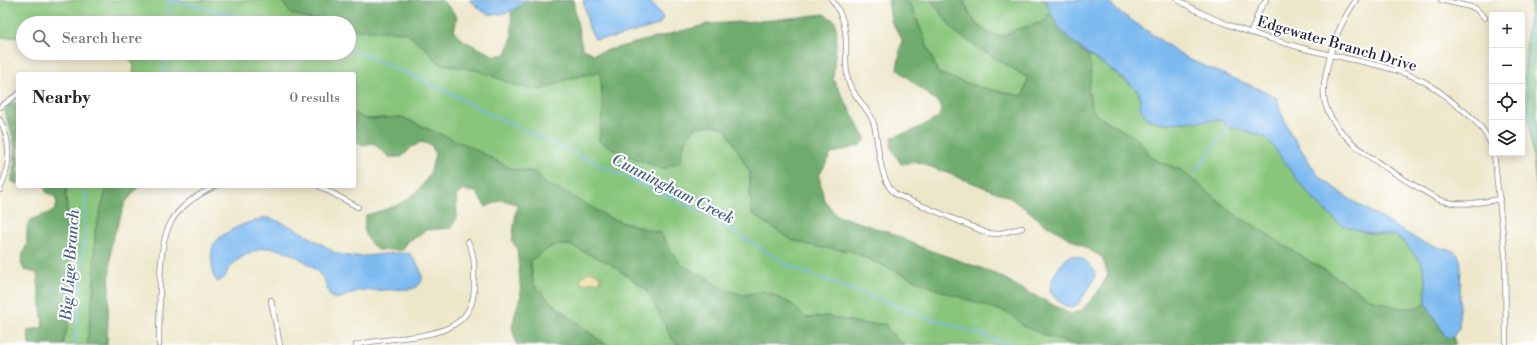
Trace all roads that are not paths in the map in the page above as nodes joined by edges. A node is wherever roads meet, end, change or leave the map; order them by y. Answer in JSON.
{"nodes":[{"id":1,"x":832,"y":0,"type":"edge"},
{"id":2,"x":1178,"y":0,"type":"edge"},
{"id":3,"x":1266,"y":0,"type":"edge"},
{"id":4,"x":1356,"y":0,"type":"edge"},
{"id":5,"x":1441,"y":0,"type":"edge"},
{"id":6,"x":1485,"y":18,"type":"dead end"},
{"id":7,"x":1251,"y":33,"type":"junction"},
{"id":8,"x":1330,"y":56,"type":"junction"},
{"id":9,"x":16,"y":95,"type":"edge"},
{"id":10,"x":0,"y":107,"type":"edge"},
{"id":11,"x":0,"y":120,"type":"edge"},
{"id":12,"x":1489,"y":140,"type":"edge"},
{"id":13,"x":1494,"y":156,"type":"edge"},
{"id":14,"x":211,"y":188,"type":"edge"},
{"id":15,"x":324,"y":188,"type":"edge"},
{"id":16,"x":0,"y":190,"type":"edge"},
{"id":17,"x":1500,"y":199,"type":"junction"},
{"id":18,"x":358,"y":207,"type":"dead end"},
{"id":19,"x":1022,"y":228,"type":"dead end"},
{"id":20,"x":468,"y":242,"type":"dead end"},
{"id":21,"x":271,"y":300,"type":"dead end"},
{"id":22,"x":159,"y":345,"type":"edge"},
{"id":23,"x":280,"y":345,"type":"edge"},
{"id":24,"x":356,"y":345,"type":"edge"},
{"id":25,"x":1506,"y":345,"type":"edge"}],
"edges":[{"from":1,"to":19,"type":"street"},
{"from":2,"to":7,"type":"street","name":"Edgewater Branch Drive"},
{"from":3,"to":7,"type":"street"},
{"from":4,"to":8,"type":"street"},
{"from":5,"to":6,"type":"street"},
{"from":7,"to":8,"type":"street","name":"Edgewater Branch Drive"},
{"from":8,"to":12,"type":"street","name":"Edgewater Branch Drive"},
{"from":8,"to":17,"type":"street"},
{"from":9,"to":10,"type":"street"},
{"from":11,"to":16,"type":"street"},
{"from":13,"to":17,"type":"street"},
{"from":14,"to":22,"type":"street"},
{"from":15,"to":18,"type":"street"},
{"from":17,"to":25,"type":"street"},
{"from":20,"to":24,"type":"street"},
{"from":21,"to":23,"type":"street"}]}
